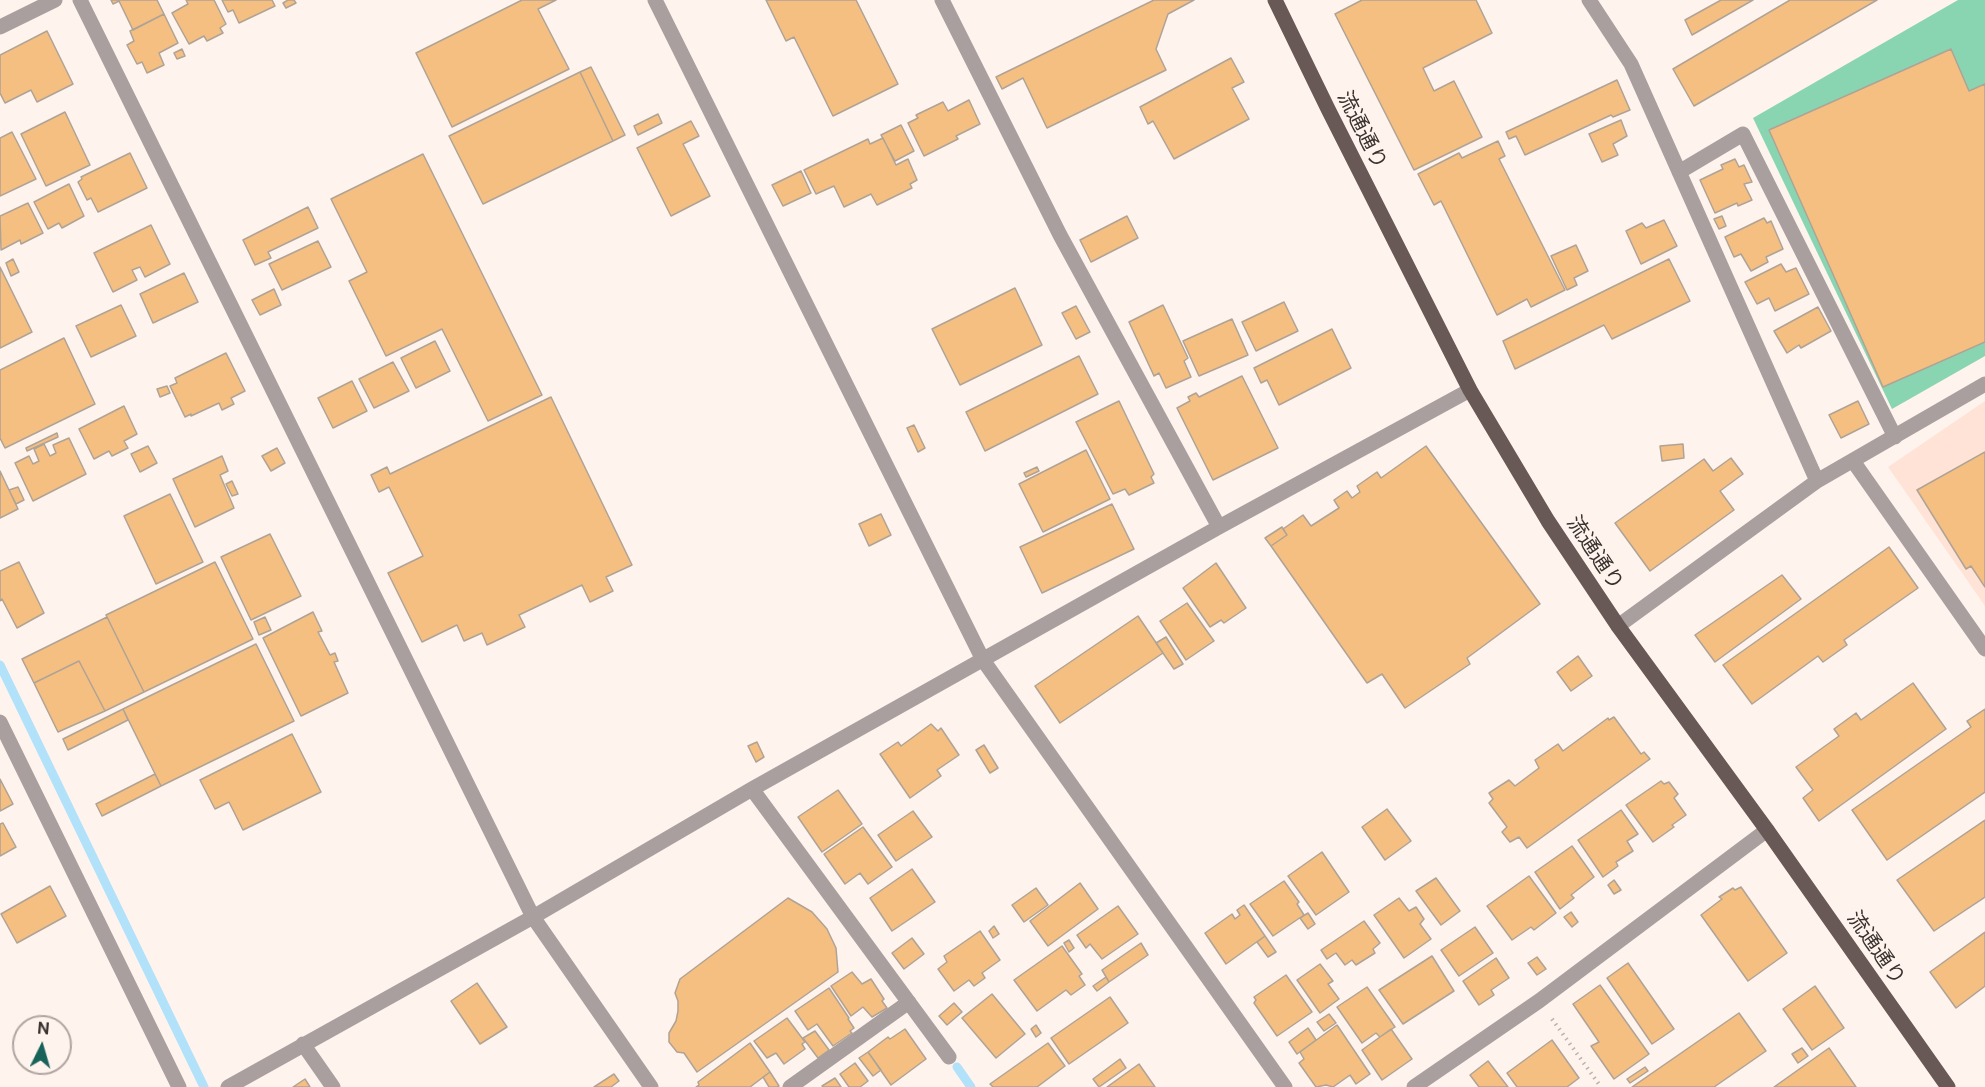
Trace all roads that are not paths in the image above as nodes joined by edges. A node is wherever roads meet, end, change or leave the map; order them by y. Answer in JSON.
{"nodes":[{"id":1,"x":55,"y":0,"type":"edge"},
{"id":2,"x":80,"y":0,"type":"edge"},
{"id":3,"x":655,"y":0,"type":"edge"},
{"id":4,"x":942,"y":0,"type":"edge"},
{"id":5,"x":1275,"y":0,"type":"edge"},
{"id":6,"x":1590,"y":0,"type":"edge"},
{"id":7,"x":0,"y":27,"type":"edge"},
{"id":8,"x":1679,"y":172,"type":"junction"},
{"id":9,"x":1985,"y":384,"type":"edge"},
{"id":10,"x":1470,"y":390,"type":"junction"},
{"id":11,"x":1895,"y":437,"type":"junction"},
{"id":12,"x":1853,"y":461,"type":"junction"},
{"id":13,"x":1817,"y":481,"type":"junction"},
{"id":14,"x":1219,"y":527,"type":"junction"},
{"id":15,"x":1618,"y":626,"type":"junction"},
{"id":16,"x":1985,"y":649,"type":"edge"},
{"id":17,"x":983,"y":660,"type":"junction"},
{"id":18,"x":0,"y":722,"type":"edge"},
{"id":19,"x":752,"y":789,"type":"junction"},
{"id":20,"x":1767,"y":830,"type":"junction"},
{"id":21,"x":533,"y":917,"type":"junction"},
{"id":22,"x":909,"y":1002,"type":"junction"},
{"id":23,"x":303,"y":1044,"type":"junction"},
{"id":24,"x":949,"y":1057,"type":"dead end"},
{"id":25,"x":179,"y":1087,"type":"edge"},
{"id":26,"x":228,"y":1087,"type":"edge"},
{"id":27,"x":333,"y":1087,"type":"edge"},
{"id":28,"x":651,"y":1087,"type":"edge"},
{"id":29,"x":790,"y":1087,"type":"edge"},
{"id":30,"x":1285,"y":1087,"type":"edge"},
{"id":31,"x":1414,"y":1087,"type":"edge"},
{"id":32,"x":1948,"y":1087,"type":"edge"}],
"edges":[{"from":1,"to":7,"type":"street"},
{"from":2,"to":21,"type":"street"},
{"from":3,"to":17,"type":"street"},
{"from":4,"to":14,"type":"street"},
{"from":5,"to":10,"type":"main road","name":"流通通り"},
{"from":6,"to":8,"type":"street"},
{"from":8,"to":11,"type":"street"},
{"from":8,"to":13,"type":"street"},
{"from":9,"to":11,"type":"street"},
{"from":10,"to":14,"type":"street"},
{"from":10,"to":15,"type":"main road","name":"流通通り"},
{"from":11,"to":12,"type":"street"},
{"from":12,"to":13,"type":"street"},
{"from":12,"to":16,"type":"street"},
{"from":13,"to":15,"type":"street"},
{"from":14,"to":17,"type":"street"},
{"from":15,"to":20,"type":"main road","name":"流通通り"},
{"from":17,"to":19,"type":"street"},
{"from":17,"to":30,"type":"street"},
{"from":18,"to":25,"type":"street"},
{"from":19,"to":21,"type":"street"},
{"from":19,"to":22,"type":"street"},
{"from":20,"to":31,"type":"street"},
{"from":20,"to":32,"type":"main road","name":"流通通り"},
{"from":21,"to":23,"type":"street"},
{"from":21,"to":28,"type":"street"},
{"from":22,"to":24,"type":"street"},
{"from":22,"to":29,"type":"street"},
{"from":23,"to":26,"type":"street"},
{"from":23,"to":27,"type":"street"}]}
